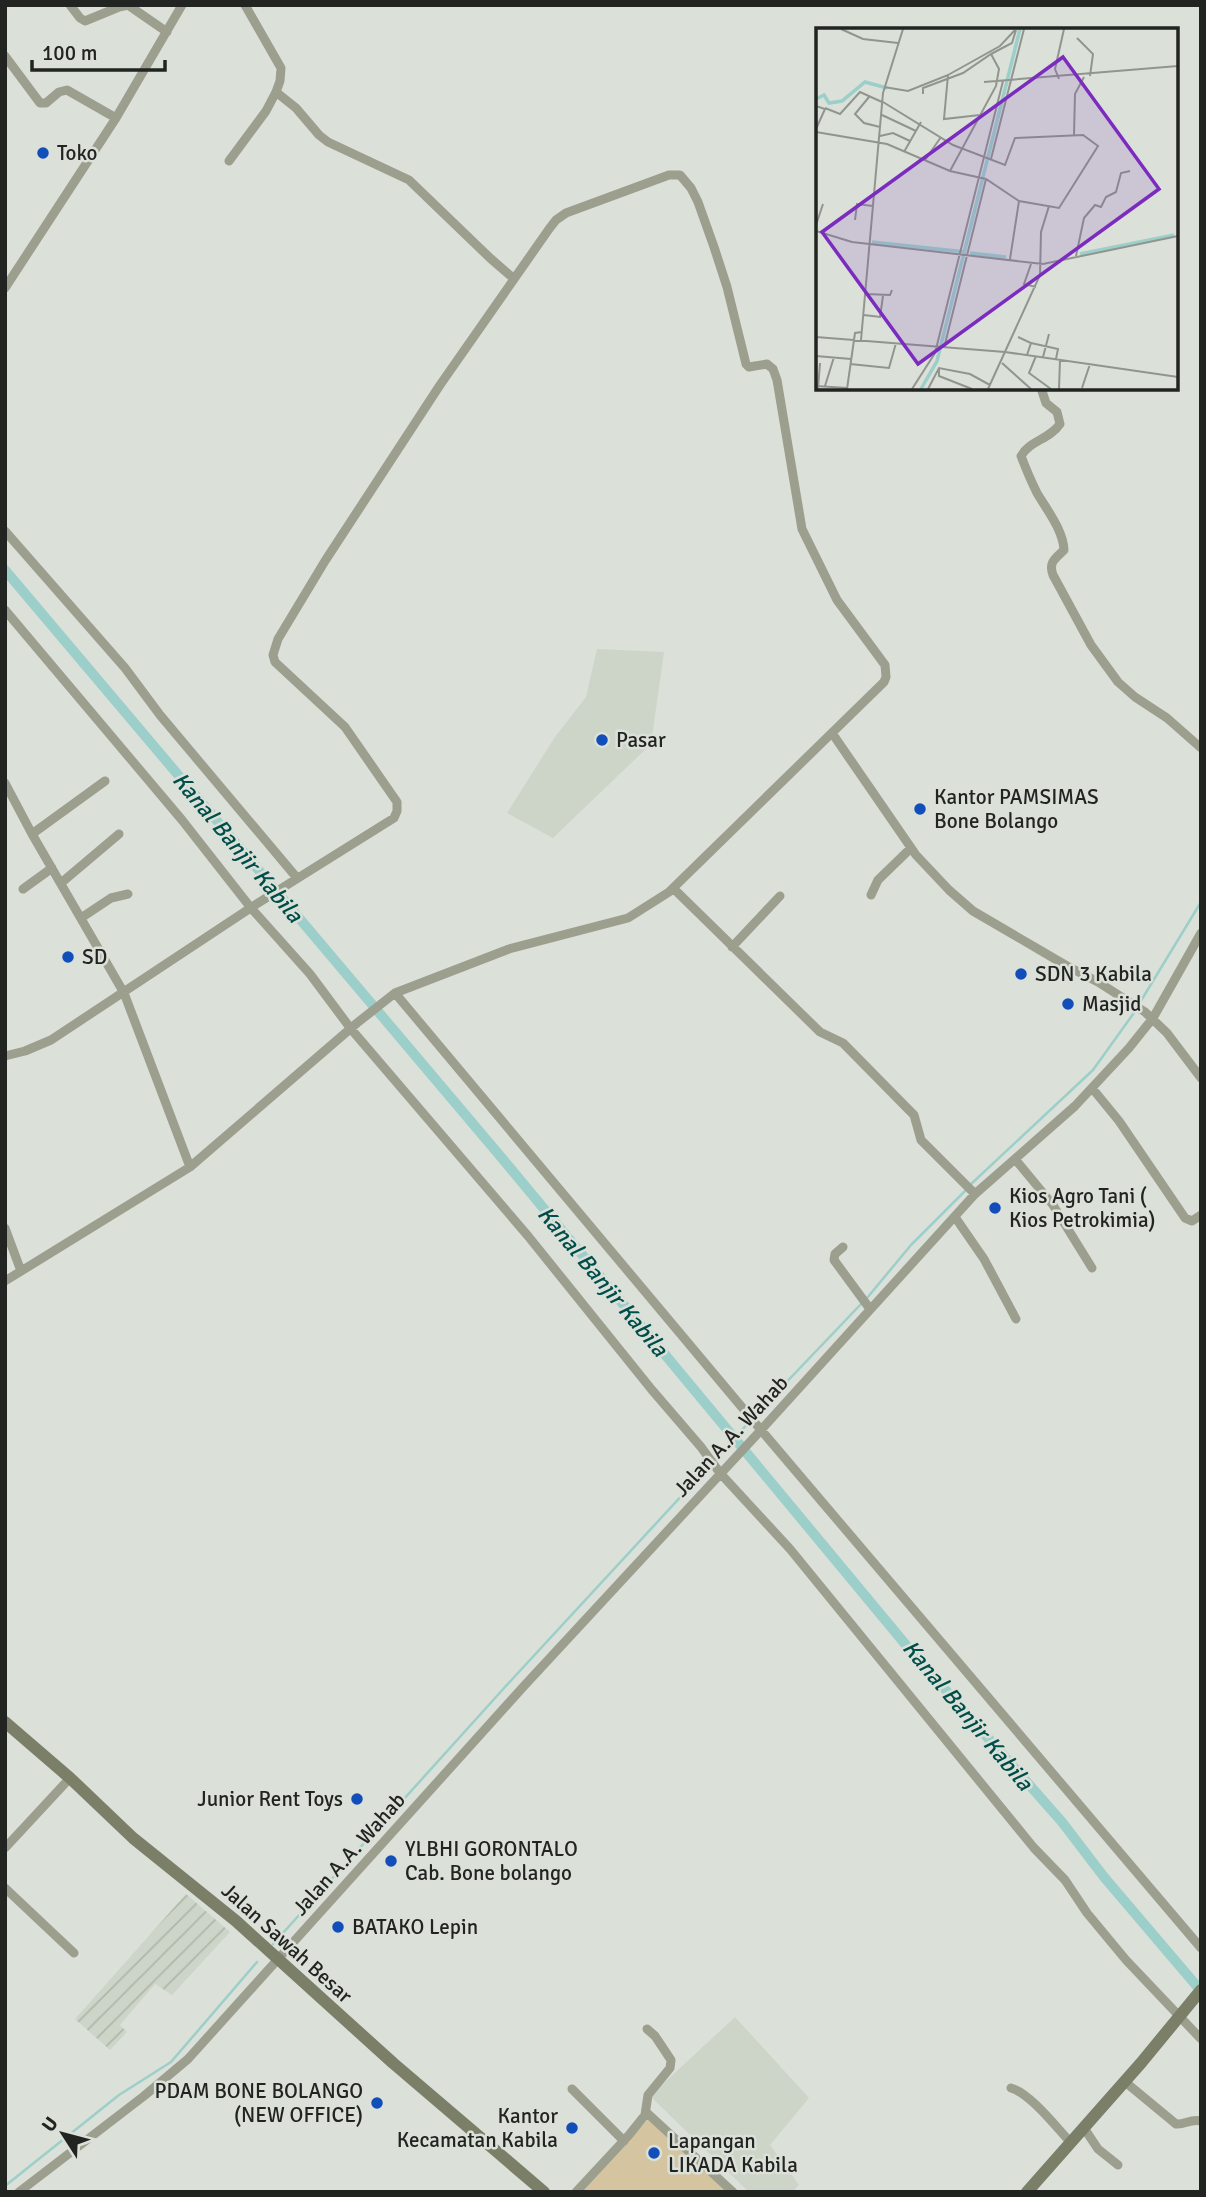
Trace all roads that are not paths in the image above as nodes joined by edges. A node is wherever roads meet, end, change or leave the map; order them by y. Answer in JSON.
{"nodes":[{"id":1,"x":70,"y":5,"type":"edge"},
{"id":2,"x":182,"y":5,"type":"edge"},
{"id":3,"x":245,"y":5,"type":"edge"},
{"id":4,"x":167,"y":32,"type":"junction"},
{"id":5,"x":5,"y":56,"type":"edge"},
{"id":6,"x":276,"y":92,"type":"junction"},
{"id":7,"x":116,"y":118,"type":"junction"},
{"id":8,"x":229,"y":161,"type":"dead end"},
{"id":9,"x":513,"y":278,"type":"junction"},
{"id":10,"x":5,"y":288,"type":"edge"},
{"id":11,"x":1042,"y":390,"type":"edge"},
{"id":12,"x":5,"y":531,"type":"edge"},
{"id":13,"x":5,"y":610,"type":"edge"},
{"id":14,"x":831,"y":733,"type":"junction"},
{"id":15,"x":1201,"y":748,"type":"edge"},
{"id":16,"x":105,"y":781,"type":"dead end"},
{"id":17,"x":5,"y":783,"type":"edge"},
{"id":18,"x":32,"y":834,"type":"junction"},
{"id":19,"x":119,"y":834,"type":"dead end"},
{"id":20,"x":911,"y":848,"type":"junction"},
{"id":21,"x":52,"y":868,"type":"junction"},
{"id":22,"x":297,"y":878,"type":"junction"},
{"id":23,"x":61,"y":883,"type":"junction"},
{"id":24,"x":23,"y":888,"type":"dead end"},
{"id":25,"x":673,"y":888,"type":"junction"},
{"id":26,"x":128,"y":894,"type":"dead end"},
{"id":27,"x":871,"y":895,"type":"dead end"},
{"id":28,"x":780,"y":896,"type":"dead end"},
{"id":29,"x":253,"y":906,"type":"junction"},
{"id":30,"x":82,"y":918,"type":"junction"},
{"id":31,"x":1201,"y":933,"type":"edge"},
{"id":32,"x":732,"y":947,"type":"junction"},
{"id":33,"x":124,"y":993,"type":"junction"},
{"id":34,"x":392,"y":996,"type":"junction"},
{"id":35,"x":1149,"y":1015,"type":"junction"},
{"id":36,"x":354,"y":1026,"type":"junction"},
{"id":37,"x":5,"y":1056,"type":"edge"},
{"id":38,"x":1201,"y":1078,"type":"edge"},
{"id":39,"x":1092,"y":1088,"type":"junction"},
{"id":40,"x":1015,"y":1159,"type":"junction"},
{"id":41,"x":190,"y":1167,"type":"junction"},
{"id":42,"x":972,"y":1189,"type":"junction"},
{"id":43,"x":1201,"y":1214,"type":"edge"},
{"id":44,"x":955,"y":1217,"type":"junction"},
{"id":45,"x":5,"y":1228,"type":"edge"},
{"id":46,"x":843,"y":1247,"type":"dead end"},
{"id":47,"x":1092,"y":1268,"type":"dead end"},
{"id":48,"x":21,"y":1271,"type":"junction"},
{"id":49,"x":5,"y":1281,"type":"edge"},
{"id":50,"x":866,"y":1303,"type":"junction"},
{"id":51,"x":1016,"y":1319,"type":"dead end"},
{"id":52,"x":761,"y":1430,"type":"junction"},
{"id":53,"x":723,"y":1470,"type":"junction"},
{"id":54,"x":5,"y":1722,"type":"edge"},
{"id":55,"x":70,"y":1778,"type":"junction"},
{"id":56,"x":5,"y":1848,"type":"edge"},
{"id":57,"x":5,"y":1888,"type":"edge"},
{"id":58,"x":1201,"y":1948,"type":"edge"},
{"id":59,"x":74,"y":1953,"type":"dead end"},
{"id":60,"x":278,"y":1958,"type":"junction"},
{"id":61,"x":1201,"y":1990,"type":"edge"},
{"id":62,"x":1181,"y":2015,"type":"junction"},
{"id":63,"x":647,"y":2029,"type":"dead end"},
{"id":64,"x":1201,"y":2039,"type":"edge"},
{"id":65,"x":1124,"y":2081,"type":"junction"},
{"id":66,"x":1011,"y":2088,"type":"dead end"},
{"id":67,"x":572,"y":2089,"type":"dead end"},
{"id":68,"x":646,"y":2112,"type":"junction"},
{"id":69,"x":1201,"y":2121,"type":"edge"},
{"id":70,"x":1084,"y":2128,"type":"junction"},
{"id":71,"x":624,"y":2141,"type":"junction"},
{"id":72,"x":1071,"y":2143,"type":"junction"},
{"id":73,"x":1118,"y":2165,"type":"dead end"},
{"id":74,"x":19,"y":2192,"type":"edge"},
{"id":75,"x":544,"y":2192,"type":"edge"},
{"id":76,"x":576,"y":2192,"type":"edge"},
{"id":77,"x":733,"y":2192,"type":"edge"},
{"id":78,"x":1027,"y":2192,"type":"edge"}],
"edges":[{"from":1,"to":4,"type":"street"},
{"from":2,"to":4,"type":"street"},
{"from":3,"to":6,"type":"street"},
{"from":4,"to":7,"type":"street"},
{"from":5,"to":7,"type":"street"},
{"from":6,"to":8,"type":"street"},
{"from":6,"to":9,"type":"street"},
{"from":7,"to":10,"type":"street"},
{"from":9,"to":14,"type":"street"},
{"from":9,"to":22,"type":"street"},
{"from":11,"to":15,"type":"street"},
{"from":12,"to":22,"type":"street"},
{"from":13,"to":29,"type":"street"},
{"from":14,"to":20,"type":"street"},
{"from":14,"to":25,"type":"street"},
{"from":16,"to":18,"type":"street"},
{"from":17,"to":18,"type":"street"},
{"from":18,"to":21,"type":"street"},
{"from":19,"to":23,"type":"street"},
{"from":20,"to":27,"type":"street"},
{"from":20,"to":35,"type":"street"},
{"from":21,"to":23,"type":"street"},
{"from":21,"to":24,"type":"street"},
{"from":22,"to":29,"type":"street"},
{"from":23,"to":30,"type":"street"},
{"from":25,"to":32,"type":"street"},
{"from":25,"to":34,"type":"street"},
{"from":26,"to":30,"type":"street"},
{"from":28,"to":32,"type":"street"},
{"from":29,"to":33,"type":"street"},
{"from":29,"to":36,"type":"street"},
{"from":30,"to":33,"type":"street"},
{"from":31,"to":35,"type":"street","name":"Jalan A.A. Wahab"},
{"from":32,"to":42,"type":"street"},
{"from":33,"to":37,"type":"street"},
{"from":33,"to":41,"type":"street"},
{"from":34,"to":36,"type":"street"},
{"from":34,"to":52,"type":"street"},
{"from":35,"to":38,"type":"street"},
{"from":35,"to":39,"type":"street","name":"Jalan A.A. Wahab"},
{"from":36,"to":41,"type":"street"},
{"from":36,"to":53,"type":"street"},
{"from":39,"to":40,"type":"street","name":"Jalan A.A. Wahab"},
{"from":39,"to":43,"type":"street"},
{"from":40,"to":42,"type":"street","name":"Jalan A.A. Wahab"},
{"from":40,"to":47,"type":"street"},
{"from":41,"to":48,"type":"street"},
{"from":42,"to":44,"type":"street","name":"Jalan A.A. Wahab"},
{"from":44,"to":50,"type":"street","name":"Jalan A.A. Wahab"},
{"from":44,"to":51,"type":"street"},
{"from":45,"to":48,"type":"street"},
{"from":46,"to":50,"type":"street"},
{"from":48,"to":49,"type":"street"},
{"from":50,"to":52,"type":"street","name":"Jalan A.A. Wahab"},
{"from":52,"to":53,"type":"street","name":"Jalan A.A. Wahab"},
{"from":52,"to":58,"type":"street"},
{"from":53,"to":60,"type":"street","name":"Jalan A.A. Wahab"},
{"from":53,"to":62,"type":"street"},
{"from":54,"to":55,"type":"main road","name":"Jalan Sawah Besar"},
{"from":55,"to":56,"type":"street"},
{"from":55,"to":60,"type":"main road","name":"Jalan Sawah Besar"},
{"from":57,"to":59,"type":"street"},
{"from":60,"to":74,"type":"street","name":"Jalan A.A. Wahab"},
{"from":60,"to":75,"type":"main road","name":"Jalan Sawah Besar"},
{"from":61,"to":62,"type":"main road"},
{"from":62,"to":64,"type":"street"},
{"from":62,"to":65,"type":"main road"},
{"from":63,"to":68,"type":"street"},
{"from":65,"to":69,"type":"street"},
{"from":65,"to":70,"type":"main road"},
{"from":66,"to":72,"type":"street"},
{"from":67,"to":71,"type":"street"},
{"from":68,"to":71,"type":"street"},
{"from":68,"to":77,"type":"street"},
{"from":70,"to":72,"type":"main road"},
{"from":70,"to":73,"type":"street"},
{"from":71,"to":76,"type":"street"},
{"from":72,"to":78,"type":"main road"}]}
